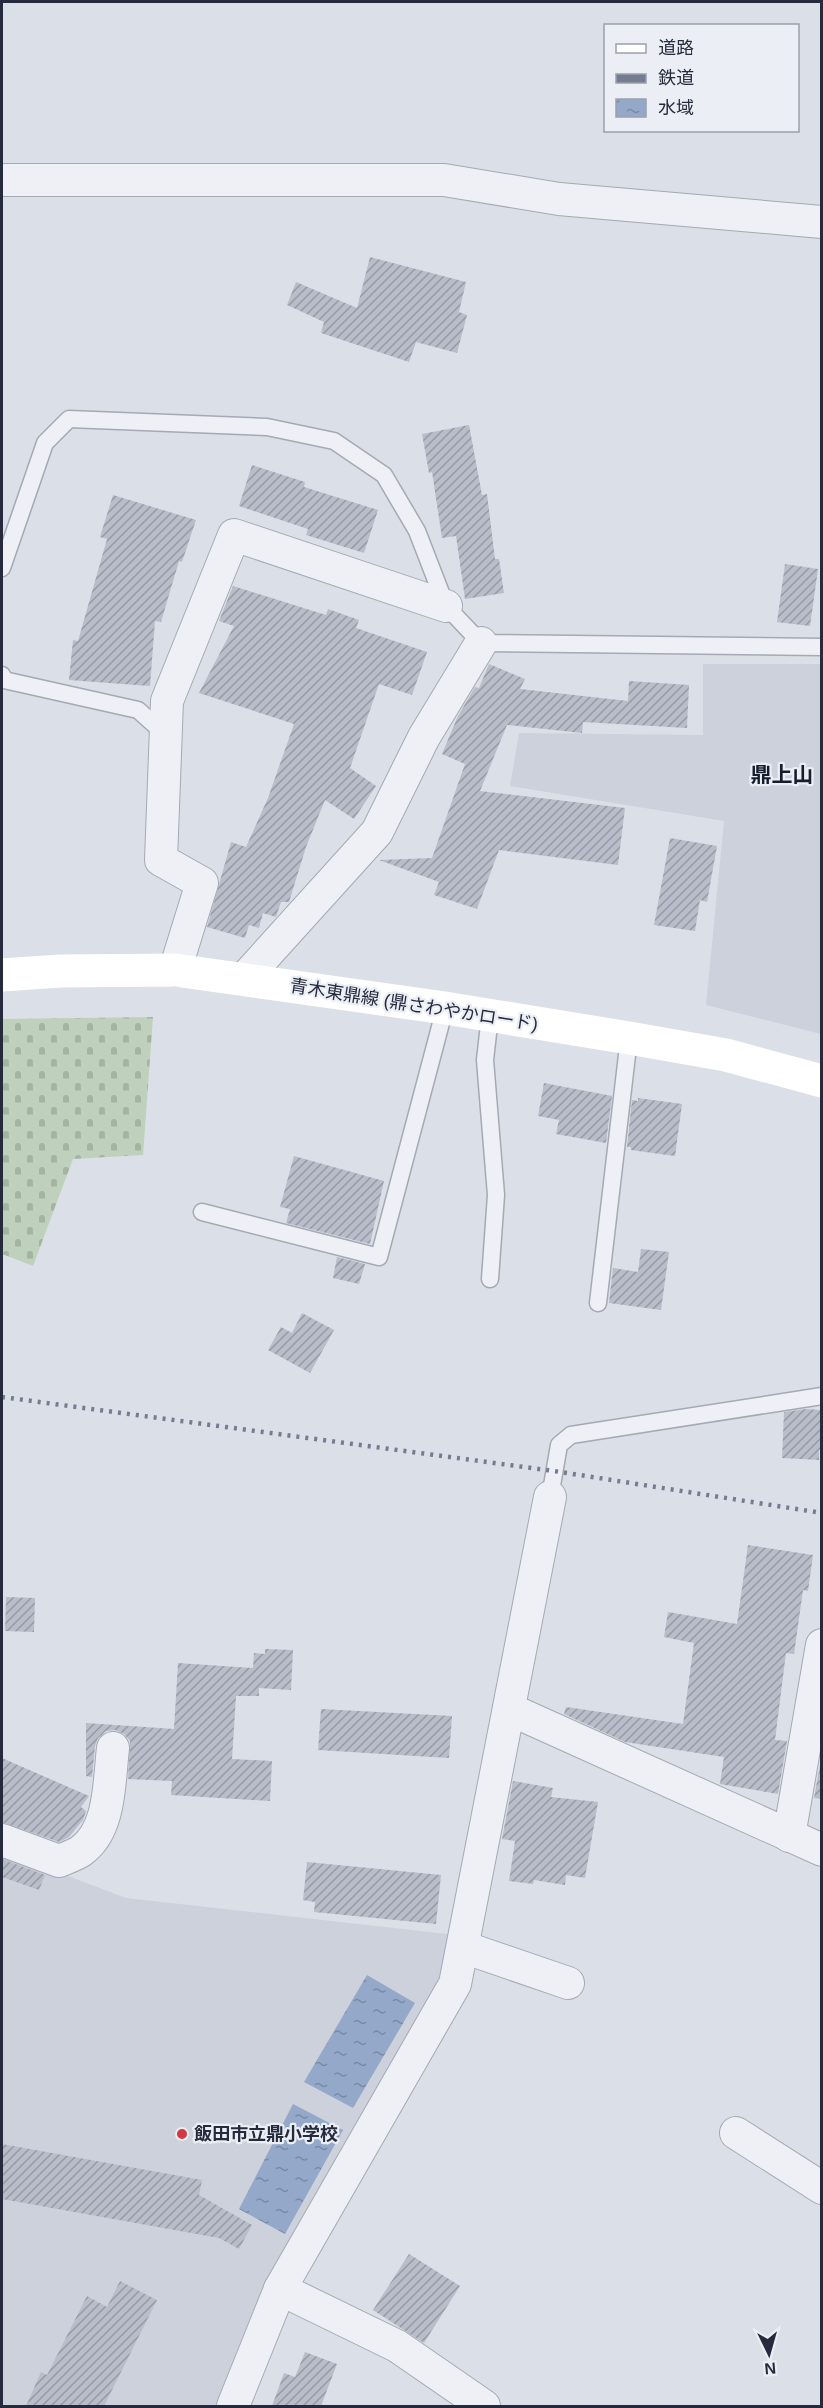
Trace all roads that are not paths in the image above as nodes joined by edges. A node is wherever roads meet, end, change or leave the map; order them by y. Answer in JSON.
{"nodes":[{"id":1,"x":2,"y":180,"type":"edge"},
{"id":2,"x":822,"y":222,"type":"edge"},
{"id":3,"x":2,"y":568,"type":"edge"},
{"id":4,"x":446,"y":606,"type":"junction"},
{"id":5,"x":481,"y":643,"type":"junction"},
{"id":6,"x":822,"y":647,"type":"edge"},
{"id":7,"x":2,"y":675,"type":"edge"},
{"id":8,"x":166,"y":735,"type":"junction"},
{"id":9,"x":175,"y":970,"type":"junction"},
{"id":10,"x":2,"y":975,"type":"edge"},
{"id":11,"x":244,"y":979,"type":"junction"},
{"id":12,"x":446,"y":1008,"type":"junction"},
{"id":13,"x":490,"y":1016,"type":"junction"},
{"id":14,"x":629,"y":1038,"type":"junction"},
{"id":15,"x":822,"y":1081,"type":"edge"},
{"id":16,"x":202,"y":1212,"type":"dead end"},
{"id":17,"x":490,"y":1279,"type":"dead end"},
{"id":18,"x":598,"y":1303,"type":"dead end"},
{"id":19,"x":822,"y":1396,"type":"edge"},
{"id":20,"x":550,"y":1497,"type":"joint"},
{"id":21,"x":822,"y":1645,"type":"edge"},
{"id":22,"x":509,"y":1710,"type":"junction"},
{"id":23,"x":112,"y":1748,"type":"dead end"},
{"id":24,"x":789,"y":1836,"type":"junction"},
{"id":25,"x":2,"y":1840,"type":"edge"},
{"id":26,"x":822,"y":1850,"type":"edge"},
{"id":27,"x":463,"y":1947,"type":"junction"},
{"id":28,"x":568,"y":1983,"type":"dead end"},
{"id":29,"x":736,"y":2133,"type":"dead end"},
{"id":30,"x":820,"y":2183,"type":"edge"},
{"id":31,"x":280,"y":2289,"type":"junction"},
{"id":32,"x":233,"y":2406,"type":"edge"},
{"id":33,"x":484,"y":2406,"type":"edge"}],
"edges":[{"from":1,"to":2,"type":"street"},
{"from":3,"to":4,"type":"lane"},
{"from":4,"to":5,"type":"lane"},
{"from":4,"to":8,"type":"street"},
{"from":5,"to":6,"type":"lane"},
{"from":5,"to":11,"type":"street"},
{"from":7,"to":8,"type":"lane"},
{"from":8,"to":9,"type":"street"},
{"from":9,"to":10,"type":"main road","name":"青木東鼎線 (鼎さわやかロード)"},
{"from":9,"to":11,"type":"main road","name":"青木東鼎線 (鼎さわやかロード)"},
{"from":11,"to":12,"type":"main road","name":"青木東鼎線 (鼎さわやかロード)"},
{"from":12,"to":13,"type":"main road","name":"青木東鼎線 (鼎さわやかロード)"},
{"from":12,"to":16,"type":"lane"},
{"from":13,"to":14,"type":"main road","name":"青木東鼎線 (鼎さわやかロード)"},
{"from":13,"to":17,"type":"lane"},
{"from":14,"to":15,"type":"main road","name":"青木東鼎線 (鼎さわやかロード)"},
{"from":14,"to":18,"type":"lane"},
{"from":19,"to":20,"type":"lane"},
{"from":20,"to":22,"type":"street"},
{"from":21,"to":24,"type":"street"},
{"from":22,"to":24,"type":"street"},
{"from":22,"to":27,"type":"street"},
{"from":23,"to":25,"type":"street"},
{"from":24,"to":26,"type":"street"},
{"from":27,"to":28,"type":"street"},
{"from":27,"to":31,"type":"street"},
{"from":29,"to":30,"type":"street"},
{"from":31,"to":32,"type":"street"},
{"from":31,"to":33,"type":"street"}]}
